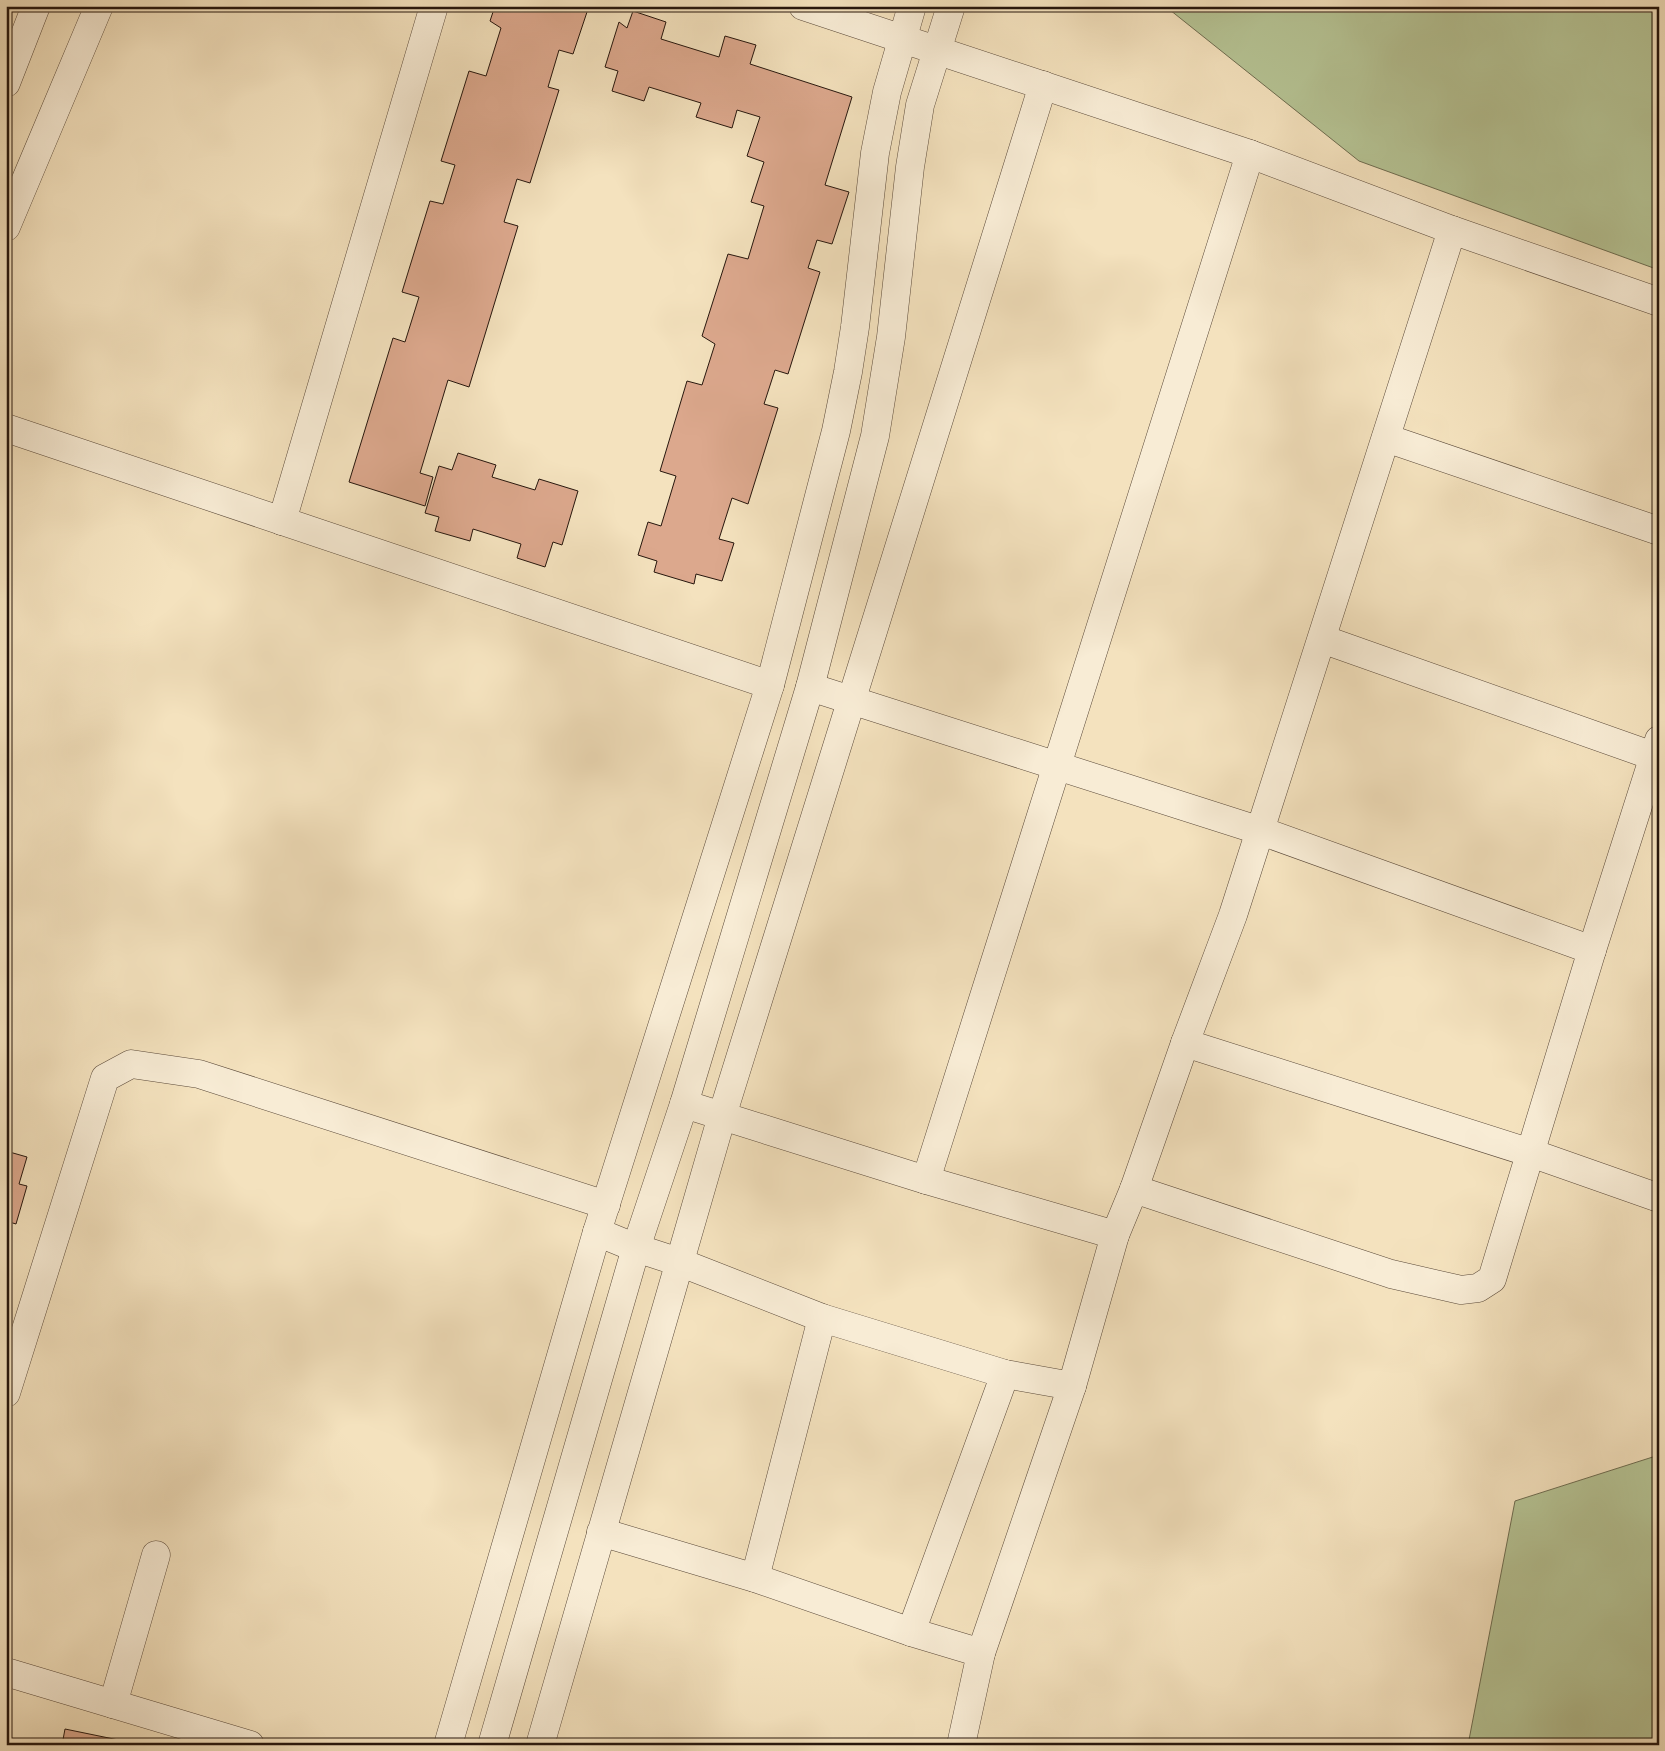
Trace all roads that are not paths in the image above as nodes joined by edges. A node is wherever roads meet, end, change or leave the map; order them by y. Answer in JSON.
{"nodes":[{"id":1,"x":36,"y":6,"type":"edge"},
{"id":2,"x":99,"y":6,"type":"edge"},
{"id":3,"x":434,"y":6,"type":"edge"},
{"id":4,"x":803,"y":6,"type":"edge"},
{"id":5,"x":912,"y":6,"type":"edge"},
{"id":6,"x":951,"y":6,"type":"edge"},
{"id":7,"x":902,"y":39,"type":"junction"},
{"id":8,"x":937,"y":52,"type":"junction"},
{"id":9,"x":6,"y":83,"type":"edge"},
{"id":10,"x":1043,"y":85,"type":"junction"},
{"id":11,"x":1250,"y":154,"type":"junction"},
{"id":12,"x":6,"y":227,"type":"edge"},
{"id":13,"x":1452,"y":230,"type":"junction"},
{"id":14,"x":1659,"y":302,"type":"edge"},
{"id":15,"x":6,"y":428,"type":"edge"},
{"id":16,"x":1386,"y":438,"type":"junction"},
{"id":17,"x":282,"y":521,"type":"junction"},
{"id":18,"x":1659,"y":531,"type":"edge"},
{"id":19,"x":1322,"y":639,"type":"junction"},
{"id":20,"x":770,"y":685,"type":"junction"},
{"id":21,"x":810,"y":687,"type":"junction"},
{"id":22,"x":852,"y":700,"type":"junction"},
{"id":23,"x":1656,"y":748,"type":"edge"},
{"id":24,"x":1057,"y":765,"type":"junction"},
{"id":25,"x":1260,"y":831,"type":"junction"},
{"id":26,"x":1592,"y":950,"type":"junction"},
{"id":27,"x":1185,"y":1043,"type":"junction"},
{"id":28,"x":684,"y":1104,"type":"junction"},
{"id":29,"x":722,"y":1116,"type":"junction"},
{"id":30,"x":1530,"y":1153,"type":"junction"},
{"id":31,"x":926,"y":1180,"type":"junction"},
{"id":32,"x":1134,"y":1189,"type":"junction"},
{"id":33,"x":1659,"y":1198,"type":"edge"},
{"id":34,"x":606,"y":1205,"type":"junction"},
{"id":35,"x":597,"y":1232,"type":"junction"},
{"id":36,"x":1115,"y":1235,"type":"junction"},
{"id":37,"x":636,"y":1248,"type":"junction"},
{"id":38,"x":679,"y":1262,"type":"junction"},
{"id":39,"x":822,"y":1318,"type":"junction"},
{"id":40,"x":1005,"y":1374,"type":"junction"},
{"id":41,"x":1072,"y":1386,"type":"junction"},
{"id":42,"x":6,"y":1393,"type":"edge"},
{"id":43,"x":600,"y":1532,"type":"junction"},
{"id":44,"x":156,"y":1555,"type":"dead end"},
{"id":45,"x":755,"y":1578,"type":"junction"},
{"id":46,"x":910,"y":1632,"type":"junction"},
{"id":47,"x":981,"y":1653,"type":"junction"},
{"id":48,"x":6,"y":1672,"type":"edge"},
{"id":49,"x":113,"y":1704,"type":"junction"},
{"id":50,"x":250,"y":1745,"type":"edge"},
{"id":51,"x":448,"y":1745,"type":"edge"},
{"id":52,"x":492,"y":1745,"type":"edge"},
{"id":53,"x":540,"y":1745,"type":"edge"},
{"id":54,"x":961,"y":1745,"type":"edge"}],
"edges":[{"from":1,"to":9,"type":"street"},
{"from":2,"to":12,"type":"street"},
{"from":3,"to":17,"type":"street"},
{"from":4,"to":7,"type":"street"},
{"from":5,"to":7,"type":"street"},
{"from":6,"to":8,"type":"street"},
{"from":7,"to":8,"type":"street"},
{"from":7,"to":20,"type":"street"},
{"from":8,"to":10,"type":"street"},
{"from":8,"to":21,"type":"street"},
{"from":10,"to":11,"type":"street"},
{"from":10,"to":22,"type":"street"},
{"from":11,"to":13,"type":"street"},
{"from":11,"to":24,"type":"street"},
{"from":13,"to":14,"type":"street"},
{"from":13,"to":16,"type":"street"},
{"from":15,"to":17,"type":"street"},
{"from":16,"to":18,"type":"street"},
{"from":16,"to":19,"type":"street"},
{"from":17,"to":20,"type":"street"},
{"from":19,"to":23,"type":"street"},
{"from":19,"to":25,"type":"street"},
{"from":20,"to":34,"type":"street"},
{"from":21,"to":22,"type":"street"},
{"from":21,"to":28,"type":"street"},
{"from":22,"to":24,"type":"street"},
{"from":22,"to":29,"type":"street"},
{"from":23,"to":26,"type":"street"},
{"from":24,"to":25,"type":"street"},
{"from":24,"to":31,"type":"street"},
{"from":25,"to":26,"type":"street"},
{"from":25,"to":27,"type":"street"},
{"from":26,"to":30,"type":"street"},
{"from":27,"to":30,"type":"street"},
{"from":27,"to":32,"type":"street"},
{"from":28,"to":29,"type":"street"},
{"from":28,"to":37,"type":"street"},
{"from":29,"to":31,"type":"street"},
{"from":29,"to":38,"type":"street"},
{"from":30,"to":32,"type":"street"},
{"from":30,"to":33,"type":"street"},
{"from":31,"to":36,"type":"street"},
{"from":32,"to":36,"type":"street"},
{"from":34,"to":35,"type":"street"},
{"from":34,"to":42,"type":"street"},
{"from":35,"to":37,"type":"street"},
{"from":35,"to":51,"type":"street"},
{"from":36,"to":41,"type":"street"},
{"from":37,"to":38,"type":"street"},
{"from":37,"to":52,"type":"street"},
{"from":38,"to":39,"type":"street"},
{"from":38,"to":43,"type":"street"},
{"from":39,"to":40,"type":"street"},
{"from":39,"to":45,"type":"street"},
{"from":40,"to":41,"type":"street"},
{"from":40,"to":46,"type":"street"},
{"from":41,"to":47,"type":"street"},
{"from":43,"to":45,"type":"street"},
{"from":43,"to":53,"type":"street"},
{"from":44,"to":49,"type":"street"},
{"from":45,"to":46,"type":"street"},
{"from":46,"to":47,"type":"street"},
{"from":47,"to":54,"type":"street"},
{"from":48,"to":49,"type":"street"},
{"from":49,"to":50,"type":"street"}]}
